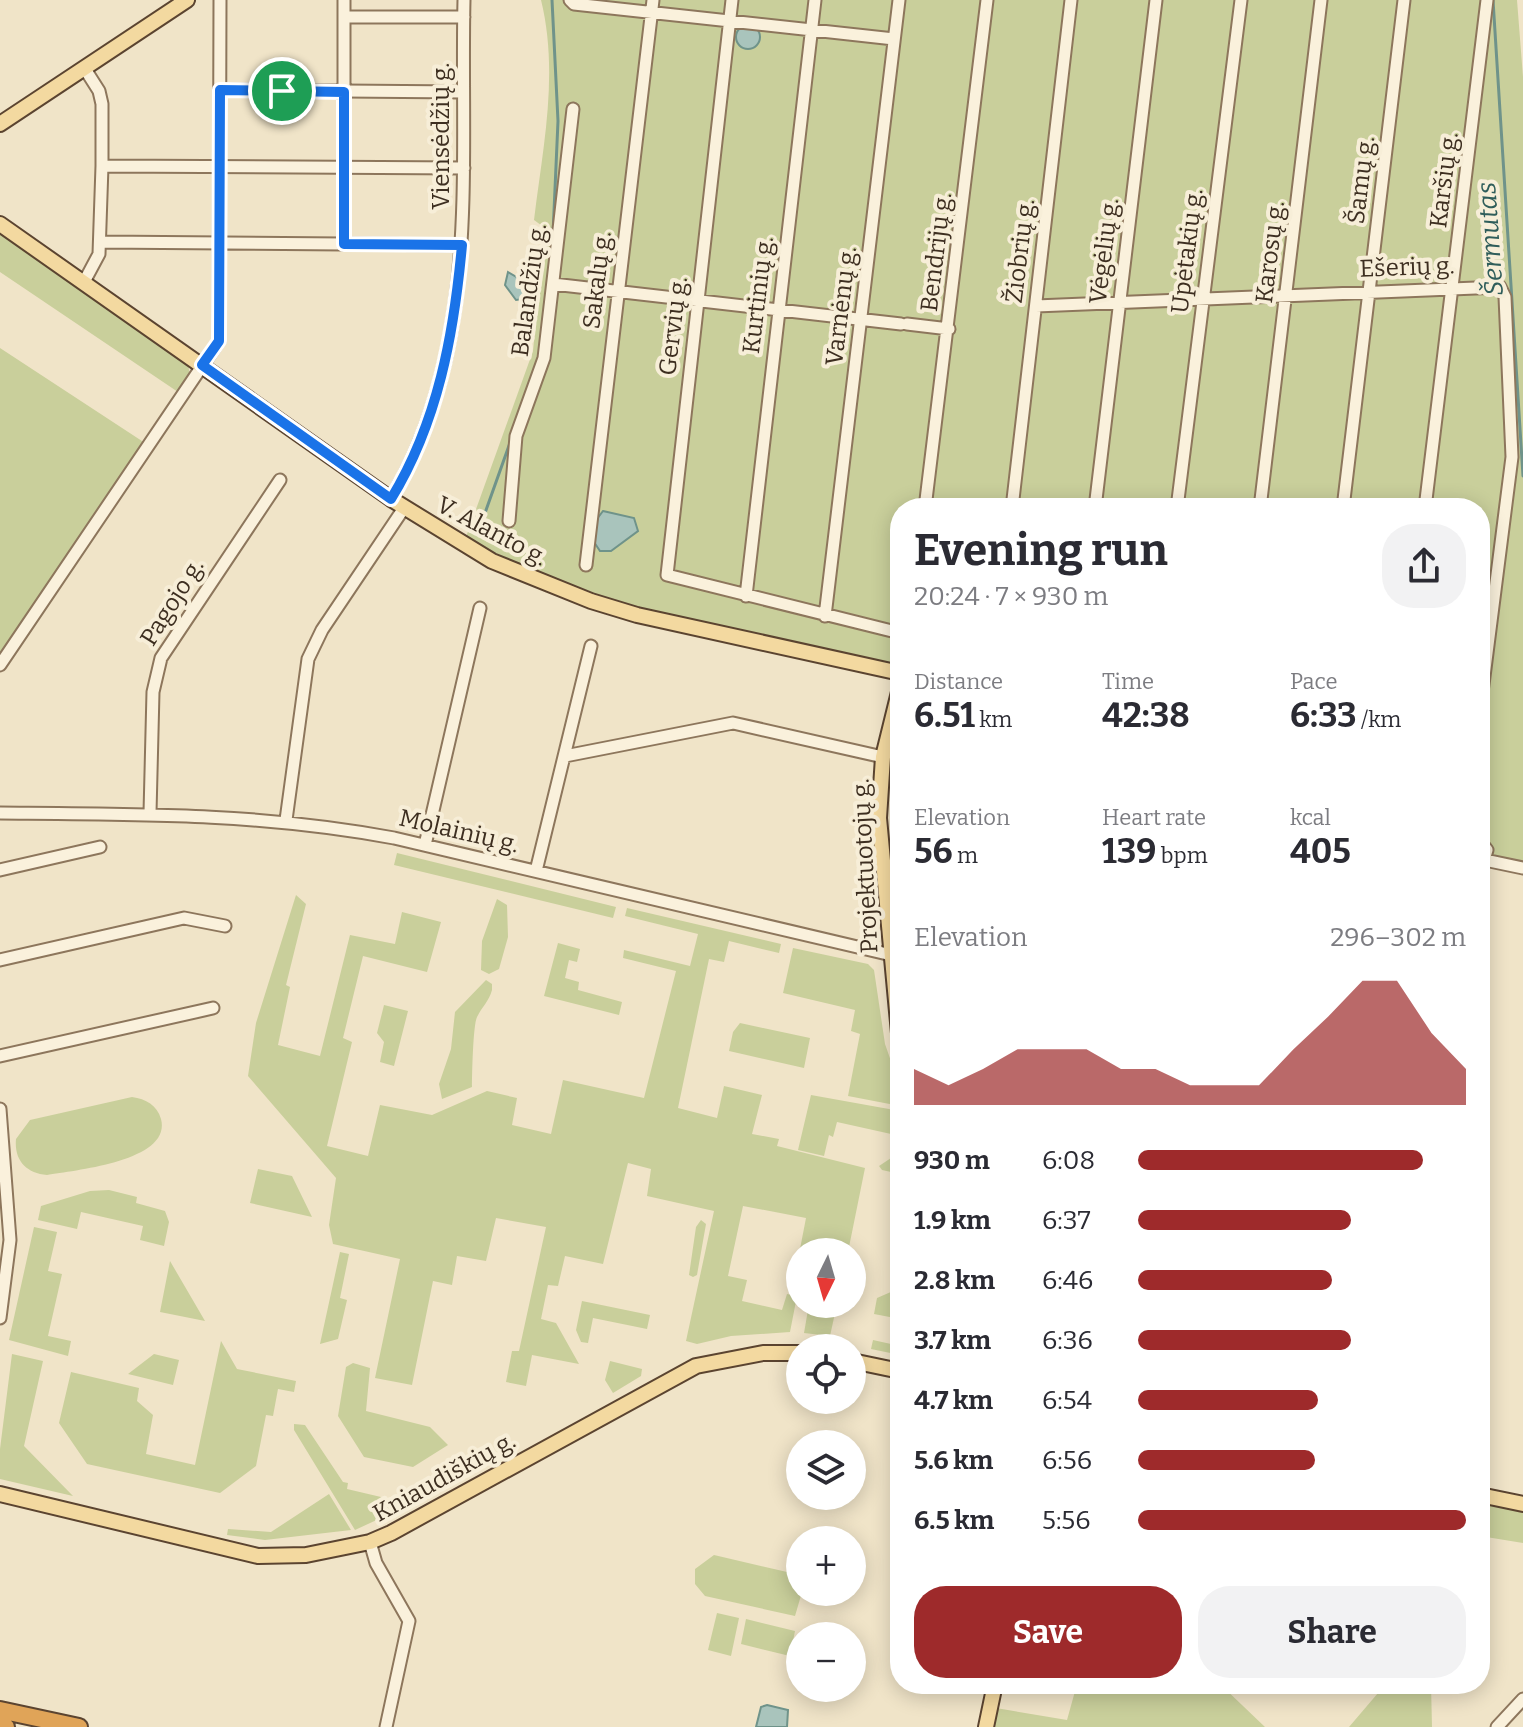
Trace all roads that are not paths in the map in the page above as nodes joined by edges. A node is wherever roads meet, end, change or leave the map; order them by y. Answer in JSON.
{"nodes":[{"id":1,"x":187,"y":0,"type":"edge"},
{"id":2,"x":220,"y":0,"type":"edge"},
{"id":3,"x":344,"y":0,"type":"edge"},
{"id":4,"x":464,"y":0,"type":"edge"},
{"id":5,"x":570,"y":0,"type":"edge"},
{"id":6,"x":732,"y":0,"type":"edge"},
{"id":7,"x":815,"y":0,"type":"edge"},
{"id":8,"x":899,"y":0,"type":"edge"},
{"id":9,"x":987,"y":0,"type":"edge"},
{"id":10,"x":1071,"y":0,"type":"edge"},
{"id":11,"x":1156,"y":0,"type":"edge"},
{"id":12,"x":1241,"y":0,"type":"edge"},
{"id":13,"x":1321,"y":0,"type":"edge"},
{"id":14,"x":1404,"y":0,"type":"edge"},
{"id":15,"x":1487,"y":0,"type":"edge"},
{"id":16,"x":652,"y":6,"type":"edge"},
{"id":17,"x":344,"y":17,"type":"junction"},
{"id":18,"x":464,"y":17,"type":"junction"},
{"id":19,"x":730,"y":20,"type":"junction"},
{"id":20,"x":811,"y":29,"type":"junction"},
{"id":21,"x":894,"y":39,"type":"junction"},
{"id":22,"x":85,"y":69,"type":"junction"},
{"id":23,"x":220,"y":90,"type":"junction"},
{"id":24,"x":344,"y":92,"type":"junction"},
{"id":25,"x":463,"y":92,"type":"junction"},
{"id":26,"x":573,"y":109,"type":"dead end"},
{"id":27,"x":0,"y":124,"type":"edge"},
{"id":28,"x":102,"y":166,"type":"junction"},
{"id":29,"x":221,"y":167,"type":"junction"},
{"id":30,"x":464,"y":168,"type":"junction"},
{"id":31,"x":344,"y":169,"type":"junction"},
{"id":32,"x":0,"y":224,"type":"edge"},
{"id":33,"x":101,"y":242,"type":"junction"},
{"id":34,"x":220,"y":242,"type":"junction"},
{"id":35,"x":344,"y":244,"type":"junction"},
{"id":36,"x":462,"y":245,"type":"junction"},
{"id":37,"x":84,"y":282,"type":"junction"},
{"id":38,"x":553,"y":284,"type":"junction"},
{"id":39,"x":1453,"y":288,"type":"junction"},
{"id":40,"x":1370,"y":290,"type":"junction"},
{"id":41,"x":618,"y":292,"type":"junction"},
{"id":42,"x":1288,"y":294,"type":"junction"},
{"id":43,"x":1204,"y":298,"type":"junction"},
{"id":44,"x":698,"y":300,"type":"junction"},
{"id":45,"x":1120,"y":302,"type":"junction"},
{"id":46,"x":1036,"y":306,"type":"junction"},
{"id":47,"x":778,"y":309,"type":"junction"},
{"id":48,"x":862,"y":319,"type":"junction"},
{"id":49,"x":949,"y":329,"type":"junction"},
{"id":50,"x":202,"y":365,"type":"junction"},
{"id":51,"x":280,"y":480,"type":"dead end"},
{"id":52,"x":926,"y":498,"type":"edge"},
{"id":53,"x":1013,"y":498,"type":"edge"},
{"id":54,"x":1096,"y":498,"type":"edge"},
{"id":55,"x":1178,"y":498,"type":"edge"},
{"id":56,"x":1261,"y":498,"type":"edge"},
{"id":57,"x":1344,"y":498,"type":"edge"},
{"id":58,"x":1426,"y":498,"type":"edge"},
{"id":59,"x":398,"y":504,"type":"junction"},
{"id":60,"x":509,"y":521,"type":"dead end"},
{"id":61,"x":586,"y":565,"type":"dead end"},
{"id":62,"x":746,"y":596,"type":"junction"},
{"id":63,"x":480,"y":608,"type":"dead end"},
{"id":64,"x":825,"y":616,"type":"junction"},
{"id":65,"x":1490,"y":630,"type":"edge"},
{"id":66,"x":890,"y":631,"type":"edge"},
{"id":67,"x":591,"y":646,"type":"dead end"},
{"id":68,"x":0,"y":665,"type":"edge"},
{"id":69,"x":890,"y":671,"type":"edge"},
{"id":70,"x":890,"y":729,"type":"edge"},
{"id":71,"x":565,"y":756,"type":"junction"},
{"id":72,"x":883,"y":757,"type":"junction"},
{"id":73,"x":0,"y":813,"type":"edge"},
{"id":74,"x":150,"y":813,"type":"junction"},
{"id":75,"x":286,"y":820,"type":"junction"},
{"id":76,"x":425,"y":845,"type":"junction"},
{"id":77,"x":100,"y":847,"type":"dead end"},
{"id":78,"x":1490,"y":861,"type":"edge"},
{"id":79,"x":1523,"y":868,"type":"edge"},
{"id":80,"x":0,"y":870,"type":"edge"},
{"id":81,"x":536,"y":871,"type":"junction"},
{"id":82,"x":890,"y":913,"type":"edge"},
{"id":83,"x":225,"y":926,"type":"dead end"},
{"id":84,"x":890,"y":955,"type":"edge"},
{"id":85,"x":0,"y":960,"type":"edge"},
{"id":86,"x":213,"y":1008,"type":"dead end"},
{"id":87,"x":0,"y":1056,"type":"edge"},
{"id":88,"x":0,"y":1109,"type":"edge"},
{"id":89,"x":0,"y":1318,"type":"edge"},
{"id":90,"x":786,"y":1353,"type":"edge"},
{"id":91,"x":866,"y":1364,"type":"edge"},
{"id":92,"x":890,"y":1369,"type":"edge"},
{"id":93,"x":0,"y":1494,"type":"edge"},
{"id":94,"x":1490,"y":1497,"type":"edge"},
{"id":95,"x":1523,"y":1504,"type":"edge"},
{"id":96,"x":370,"y":1542,"type":"junction"},
{"id":97,"x":993,"y":1694,"type":"edge"},
{"id":98,"x":1523,"y":1699,"type":"edge"},
{"id":99,"x":0,"y":1710,"type":"edge"},
{"id":100,"x":0,"y":1726,"type":"edge"},
{"id":101,"x":6,"y":1727,"type":"edge"},
{"id":102,"x":79,"y":1727,"type":"edge"},
{"id":103,"x":386,"y":1727,"type":"edge"},
{"id":104,"x":986,"y":1727,"type":"edge"},
{"id":105,"x":1497,"y":1727,"type":"edge"}],
"edges":[{"from":1,"to":22,"type":"main road"},
{"from":2,"to":23,"type":"street"},
{"from":3,"to":17,"type":"street"},
{"from":4,"to":18,"type":"street","name":"Viensėdžių g."},
{"from":5,"to":16,"type":"street"},
{"from":6,"to":19,"type":"street","name":"Gervių g."},
{"from":7,"to":20,"type":"street","name":"Kurtinių g."},
{"from":8,"to":21,"type":"street","name":"Varnėnų g."},
{"from":9,"to":49,"type":"street","name":"Bendrijų g."},
{"from":10,"to":46,"type":"street","name":"Žiobrių g."},
{"from":11,"to":45,"type":"street","name":"Vėgėlių g."},
{"from":12,"to":43,"type":"street","name":"Upėtakių g."},
{"from":13,"to":42,"type":"street","name":"Karosų g."},
{"from":14,"to":40,"type":"street","name":"Šamų g."},
{"from":15,"to":39,"type":"street","name":"Karšių g."},
{"from":16,"to":19,"type":"street"},
{"from":16,"to":41,"type":"street","name":"Sakalų g."},
{"from":17,"to":18,"type":"street"},
{"from":17,"to":24,"type":"street"},
{"from":18,"to":25,"type":"street","name":"Viensėdžių g."},
{"from":19,"to":20,"type":"street"},
{"from":19,"to":44,"type":"street","name":"Gervių g."},
{"from":20,"to":21,"type":"street"},
{"from":20,"to":47,"type":"street","name":"Kurtinių g."},
{"from":21,"to":48,"type":"street","name":"Varnėnų g."},
{"from":22,"to":27,"type":"main road"},
{"from":22,"to":28,"type":"street"},
{"from":23,"to":24,"type":"street"},
{"from":23,"to":29,"type":"street"},
{"from":24,"to":25,"type":"street"},
{"from":24,"to":31,"type":"street"},
{"from":25,"to":30,"type":"street","name":"Viensėdžių g."},
{"from":26,"to":38,"type":"street","name":"Balandžių g."},
{"from":28,"to":29,"type":"street"},
{"from":28,"to":33,"type":"street"},
{"from":29,"to":31,"type":"street"},
{"from":29,"to":34,"type":"street"},
{"from":30,"to":31,"type":"street"},
{"from":30,"to":36,"type":"street","name":"Viensėdžių g."},
{"from":31,"to":35,"type":"street"},
{"from":32,"to":37,"type":"main road","name":"V. Alanto g."},
{"from":33,"to":34,"type":"street"},
{"from":33,"to":37,"type":"street"},
{"from":34,"to":35,"type":"street"},
{"from":34,"to":50,"type":"street"},
{"from":35,"to":36,"type":"street"},
{"from":36,"to":59,"type":"street","name":"Viensėdžių g."},
{"from":37,"to":50,"type":"main road","name":"V. Alanto g."},
{"from":38,"to":41,"type":"street"},
{"from":38,"to":60,"type":"street","name":"Balandžių g."},
{"from":39,"to":40,"type":"street","name":"Ešerių g."},
{"from":39,"to":58,"type":"street","name":"Karšių g."},
{"from":39,"to":65,"type":"street","name":"Ešerių g."},
{"from":40,"to":42,"type":"street","name":"Ešerių g."},
{"from":40,"to":57,"type":"street","name":"Šamų g."},
{"from":41,"to":44,"type":"street"},
{"from":41,"to":61,"type":"street","name":"Sakalų g."},
{"from":42,"to":43,"type":"street","name":"Ešerių g."},
{"from":42,"to":56,"type":"street","name":"Karosų g."},
{"from":43,"to":45,"type":"street","name":"Ešerių g."},
{"from":43,"to":55,"type":"street","name":"Upėtakių g."},
{"from":44,"to":47,"type":"street"},
{"from":44,"to":62,"type":"street","name":"Gervių g."},
{"from":45,"to":46,"type":"street","name":"Ešerių g."},
{"from":45,"to":54,"type":"street","name":"Vėgėlių g."},
{"from":46,"to":53,"type":"street","name":"Žiobrių g."},
{"from":47,"to":48,"type":"street"},
{"from":47,"to":62,"type":"street","name":"Kurtinių g."},
{"from":48,"to":49,"type":"street"},
{"from":48,"to":64,"type":"street","name":"Varnėnų g."},
{"from":49,"to":52,"type":"street","name":"Bendrijų g."},
{"from":50,"to":59,"type":"main road","name":"V. Alanto g."},
{"from":50,"to":68,"type":"street"},
{"from":51,"to":74,"type":"street","name":"Pagojo g."},
{"from":59,"to":69,"type":"main road","name":"V. Alanto g."},
{"from":59,"to":75,"type":"street","name":"Viensėdžių g."},
{"from":62,"to":64,"type":"street","name":"Gervių g."},
{"from":63,"to":76,"type":"street"},
{"from":64,"to":66,"type":"street","name":"Gervių g."},
{"from":67,"to":71,"type":"street"},
{"from":70,"to":72,"type":"main road","name":"Projektuotojų g."},
{"from":71,"to":72,"type":"street"},
{"from":71,"to":81,"type":"street"},
{"from":72,"to":82,"type":"main road","name":"Projektuotojų g."},
{"from":73,"to":74,"type":"street","name":"Molainių g."},
{"from":74,"to":75,"type":"street","name":"Molainių g."},
{"from":75,"to":76,"type":"street","name":"Molainių g."},
{"from":76,"to":81,"type":"street","name":"Molainių g."},
{"from":77,"to":80,"type":"street"},
{"from":78,"to":79,"type":"street"},
{"from":81,"to":84,"type":"street","name":"Molainių g."},
{"from":83,"to":85,"type":"street"},
{"from":86,"to":87,"type":"street"},
{"from":88,"to":89,"type":"street"},
{"from":90,"to":96,"type":"main road","name":"Kniaudiškių g."},
{"from":91,"to":92,"type":"main road"},
{"from":93,"to":96,"type":"main road","name":"Kniaudiškių g."},
{"from":94,"to":95,"type":"main road"},
{"from":96,"to":103,"type":"street"},
{"from":97,"to":104,"type":"main road"},
{"from":98,"to":105,"type":"street"},
{"from":99,"to":102,"type":"highway"},
{"from":100,"to":101,"type":"highway"}]}
